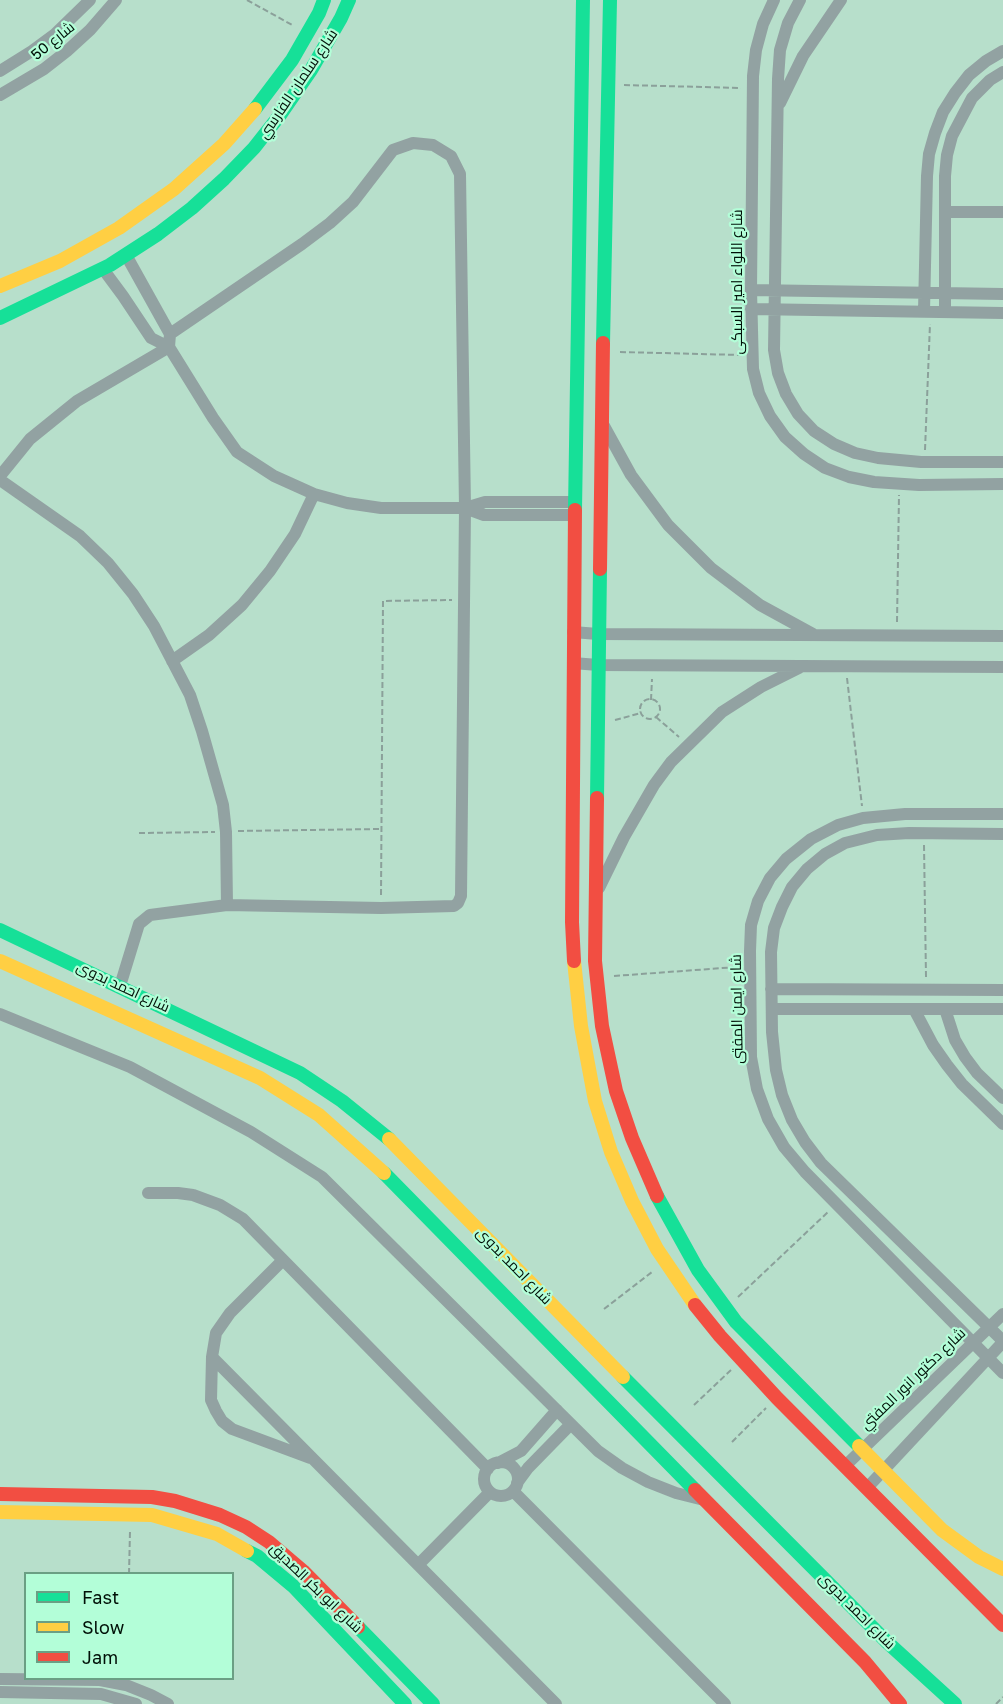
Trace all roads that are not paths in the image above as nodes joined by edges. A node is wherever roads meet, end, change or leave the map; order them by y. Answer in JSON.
{"nodes":[{"id":1,"x":90,"y":0,"type":"edge"},
{"id":2,"x":116,"y":0,"type":"edge"},
{"id":3,"x":324,"y":0,"type":"edge"},
{"id":4,"x":349,"y":0,"type":"edge"},
{"id":5,"x":583,"y":0,"type":"edge"},
{"id":6,"x":610,"y":0,"type":"edge"},
{"id":7,"x":774,"y":0,"type":"edge"},
{"id":8,"x":800,"y":0,"type":"edge"},
{"id":9,"x":841,"y":0,"type":"edge"},
{"id":10,"x":1003,"y":51,"type":"edge"},
{"id":11,"x":0,"y":71,"type":"edge"},
{"id":12,"x":1003,"y":72,"type":"edge"},
{"id":13,"x":0,"y":95,"type":"edge"},
{"id":14,"x":778,"y":107,"type":"junction"},
{"id":15,"x":945,"y":212,"type":"junction"},
{"id":16,"x":1003,"y":212,"type":"edge"},
{"id":17,"x":126,"y":255,"type":"junction"},
{"id":18,"x":103,"y":269,"type":"junction"},
{"id":19,"x":0,"y":286,"type":"edge"},
{"id":20,"x":750,"y":290,"type":"junction"},
{"id":21,"x":775,"y":291,"type":"junction"},
{"id":22,"x":924,"y":293,"type":"junction"},
{"id":23,"x":945,"y":293,"type":"junction"},
{"id":24,"x":1003,"y":294,"type":"edge"},
{"id":25,"x":750,"y":309,"type":"junction"},
{"id":26,"x":774,"y":309,"type":"junction"},
{"id":27,"x":927,"y":312,"type":"junction"},
{"id":28,"x":945,"y":312,"type":"junction"},
{"id":29,"x":1003,"y":313,"type":"edge"},
{"id":30,"x":0,"y":318,"type":"edge"},
{"id":31,"x":170,"y":334,"type":"junction"},
{"id":32,"x":169,"y":347,"type":"junction"},
{"id":33,"x":602,"y":421,"type":"junction"},
{"id":34,"x":923,"y":462,"type":"junction"},
{"id":35,"x":1003,"y":462,"type":"edge"},
{"id":36,"x":0,"y":476,"type":"edge"},
{"id":37,"x":0,"y":480,"type":"edge"},
{"id":38,"x":919,"y":484,"type":"junction"},
{"id":39,"x":1003,"y":484,"type":"edge"},
{"id":40,"x":314,"y":494,"type":"junction"},
{"id":41,"x":465,"y":508,"type":"junction"},
{"id":42,"x":575,"y":509,"type":"junction"},
{"id":43,"x":573,"y":632,"type":"junction"},
{"id":44,"x":598,"y":634,"type":"junction"},
{"id":45,"x":814,"y":635,"type":"junction"},
{"id":46,"x":1003,"y":636,"type":"edge"},
{"id":47,"x":172,"y":661,"type":"junction"},
{"id":48,"x":573,"y":663,"type":"junction"},
{"id":49,"x":598,"y":665,"type":"junction"},
{"id":50,"x":803,"y":666,"type":"junction"},
{"id":51,"x":1003,"y":667,"type":"edge"},
{"id":52,"x":1003,"y":814,"type":"edge"},
{"id":53,"x":1003,"y":834,"type":"edge"},
{"id":54,"x":596,"y":895,"type":"junction"},
{"id":55,"x":227,"y":904,"type":"junction"},
{"id":56,"x":0,"y":930,"type":"edge"},
{"id":57,"x":0,"y":961,"type":"edge"},
{"id":58,"x":120,"y":986,"type":"junction"},
{"id":59,"x":771,"y":989,"type":"junction"},
{"id":60,"x":1003,"y":990,"type":"edge"},
{"id":61,"x":772,"y":1009,"type":"junction"},
{"id":62,"x":914,"y":1009,"type":"junction"},
{"id":63,"x":945,"y":1009,"type":"junction"},
{"id":64,"x":1003,"y":1009,"type":"edge"},
{"id":65,"x":0,"y":1014,"type":"edge"},
{"id":66,"x":1003,"y":1098,"type":"edge"},
{"id":67,"x":1003,"y":1124,"type":"edge"},
{"id":68,"x":147,"y":1193,"type":"dead end"},
{"id":69,"x":283,"y":1260,"type":"junction"},
{"id":70,"x":1003,"y":1314,"type":"edge"},
{"id":71,"x":988,"y":1327,"type":"junction"},
{"id":72,"x":972,"y":1342,"type":"junction"},
{"id":73,"x":1003,"y":1342,"type":"edge"},
{"id":74,"x":212,"y":1357,"type":"junction"},
{"id":75,"x":987,"y":1358,"type":"junction"},
{"id":76,"x":1003,"y":1373,"type":"edge"},
{"id":77,"x":557,"y":1410,"type":"junction"},
{"id":78,"x":571,"y":1424,"type":"junction"},
{"id":79,"x":861,"y":1450,"type":"junction"},
{"id":80,"x":315,"y":1459,"type":"junction"},
{"id":81,"x":493,"y":1466,"type":"junction"},
{"id":82,"x":845,"y":1466,"type":"junction"},
{"id":83,"x":883,"y":1471,"type":"junction"},
{"id":84,"x":515,"y":1487,"type":"junction"},
{"id":85,"x":867,"y":1488,"type":"junction"},
{"id":86,"x":490,"y":1491,"type":"junction"},
{"id":87,"x":0,"y":1494,"type":"edge"},
{"id":88,"x":705,"y":1500,"type":"junction"},
{"id":89,"x":0,"y":1512,"type":"edge"},
{"id":90,"x":418,"y":1564,"type":"junction"},
{"id":91,"x":1003,"y":1569,"type":"edge"},
{"id":92,"x":1003,"y":1625,"type":"edge"},
{"id":93,"x":0,"y":1679,"type":"edge"},
{"id":94,"x":24,"y":1679,"type":"edge"},
{"id":95,"x":100,"y":1680,"type":"edge"},
{"id":96,"x":0,"y":1692,"type":"edge"},
{"id":97,"x":136,"y":1704,"type":"edge"},
{"id":98,"x":168,"y":1704,"type":"edge"},
{"id":99,"x":405,"y":1704,"type":"edge"},
{"id":100,"x":433,"y":1704,"type":"edge"},
{"id":101,"x":555,"y":1704,"type":"edge"},
{"id":102,"x":725,"y":1704,"type":"edge"},
{"id":103,"x":900,"y":1704,"type":"edge"},
{"id":104,"x":955,"y":1704,"type":"edge"}],
"edges":[{"from":1,"to":11,"type":"street","name":"شارع 50"},
{"from":2,"to":13,"type":"street","name":"شارع 50"},
{"from":3,"to":19,"type":"street","name":"شارع سلمان الفارسي"},
{"from":4,"to":17,"type":"street","name":"شارع سلمان الفارسي"},
{"from":5,"to":42,"type":"street"},
{"from":6,"to":33,"type":"street"},
{"from":7,"to":20,"type":"street","name":"شارع اللواء امير السبكى"},
{"from":8,"to":14,"type":"street"},
{"from":9,"to":14,"type":"street"},
{"from":10,"to":22,"type":"street"},
{"from":12,"to":15,"type":"street"},
{"from":14,"to":21,"type":"street"},
{"from":15,"to":16,"type":"street"},
{"from":15,"to":23,"type":"street"},
{"from":17,"to":18,"type":"street","name":"شارع سلمان الفارسي"},
{"from":17,"to":31,"type":"street"},
{"from":18,"to":30,"type":"street","name":"شارع سلمان الفارسي"},
{"from":18,"to":32,"type":"street"},
{"from":20,"to":21,"type":"street"},
{"from":20,"to":25,"type":"street","name":"شارع اللواء امير السبكى"},
{"from":21,"to":22,"type":"street"},
{"from":21,"to":26,"type":"street"},
{"from":22,"to":23,"type":"street"},
{"from":22,"to":27,"type":"street"},
{"from":23,"to":24,"type":"street"},
{"from":23,"to":28,"type":"street"},
{"from":25,"to":26,"type":"street"},
{"from":25,"to":38,"type":"street","name":"شارع اللواء امير السبكى"},
{"from":26,"to":27,"type":"street"},
{"from":26,"to":34,"type":"street"},
{"from":27,"to":28,"type":"street"},
{"from":28,"to":29,"type":"street"},
{"from":31,"to":32,"type":"street"},
{"from":31,"to":41,"type":"street"},
{"from":32,"to":36,"type":"street"},
{"from":32,"to":40,"type":"street"},
{"from":33,"to":44,"type":"street"},
{"from":33,"to":45,"type":"street"},
{"from":34,"to":35,"type":"street"},
{"from":34,"to":38,"type":"street"},
{"from":37,"to":47,"type":"street"},
{"from":38,"to":39,"type":"street","name":"شارع اللواء امير السبكى"},
{"from":40,"to":41,"type":"street"},
{"from":40,"to":47,"type":"street"},
{"from":41,"to":42,"type":"street"},
{"from":41,"to":55,"type":"street"},
{"from":42,"to":43,"type":"street"},
{"from":43,"to":44,"type":"street"},
{"from":43,"to":48,"type":"street"},
{"from":44,"to":45,"type":"street"},
{"from":44,"to":49,"type":"street"},
{"from":45,"to":46,"type":"street"},
{"from":47,"to":55,"type":"street"},
{"from":48,"to":49,"type":"street"},
{"from":48,"to":82,"type":"street"},
{"from":49,"to":50,"type":"street"},
{"from":49,"to":54,"type":"street"},
{"from":50,"to":51,"type":"street"},
{"from":50,"to":54,"type":"street"},
{"from":52,"to":72,"type":"street","name":"شارع ايمن المفتى"},
{"from":53,"to":59,"type":"street"},
{"from":54,"to":79,"type":"street"},
{"from":55,"to":58,"type":"street"},
{"from":56,"to":58,"type":"street","name":"شارع احمد بدوى"},
{"from":57,"to":88,"type":"street","name":"شارع احمد بدوى"},
{"from":58,"to":104,"type":"street","name":"شارع احمد بدوى"},
{"from":59,"to":60,"type":"street"},
{"from":59,"to":61,"type":"street"},
{"from":61,"to":62,"type":"street"},
{"from":61,"to":71,"type":"street"},
{"from":62,"to":63,"type":"street"},
{"from":62,"to":67,"type":"street"},
{"from":63,"to":64,"type":"street"},
{"from":63,"to":66,"type":"street"},
{"from":65,"to":77,"type":"street"},
{"from":68,"to":69,"type":"street"},
{"from":69,"to":74,"type":"street"},
{"from":69,"to":81,"type":"street"},
{"from":70,"to":71,"type":"street","name":"شارع دكتور انور المفتي"},
{"from":71,"to":72,"type":"street","name":"شارع دكتور انور المفتي"},
{"from":71,"to":73,"type":"street"},
{"from":72,"to":75,"type":"street","name":"شارع ايمن المفتى"},
{"from":72,"to":79,"type":"street","name":"شارع دكتور انور المفتي"},
{"from":73,"to":75,"type":"street"},
{"from":74,"to":80,"type":"street"},
{"from":74,"to":80,"type":"street"},
{"from":75,"to":76,"type":"street","name":"شارع ايمن المفتى"},
{"from":75,"to":83,"type":"street"},
{"from":77,"to":78,"type":"street"},
{"from":77,"to":81,"type":"street"},
{"from":78,"to":84,"type":"street"},
{"from":78,"to":88,"type":"street"},
{"from":79,"to":82,"type":"street","name":"شارع دكتور انور المفتي"},
{"from":79,"to":83,"type":"street"},
{"from":80,"to":90,"type":"street"},
{"from":81,"to":84,"type":"street"},
{"from":81,"to":86,"type":"street"},
{"from":82,"to":85,"type":"street"},
{"from":83,"to":85,"type":"street"},
{"from":83,"to":91,"type":"street"},
{"from":84,"to":86,"type":"street"},
{"from":84,"to":102,"type":"street"},
{"from":85,"to":92,"type":"street"},
{"from":86,"to":90,"type":"street"},
{"from":87,"to":100,"type":"street","name":"شارع ابو بكر الصديق"},
{"from":88,"to":103,"type":"street","name":"شارع احمد بدوى"},
{"from":89,"to":99,"type":"street","name":"شارع ابو بكر الصديق"},
{"from":90,"to":101,"type":"street"},
{"from":93,"to":94,"type":"street"},
{"from":95,"to":98,"type":"street"},
{"from":96,"to":97,"type":"street"}]}
